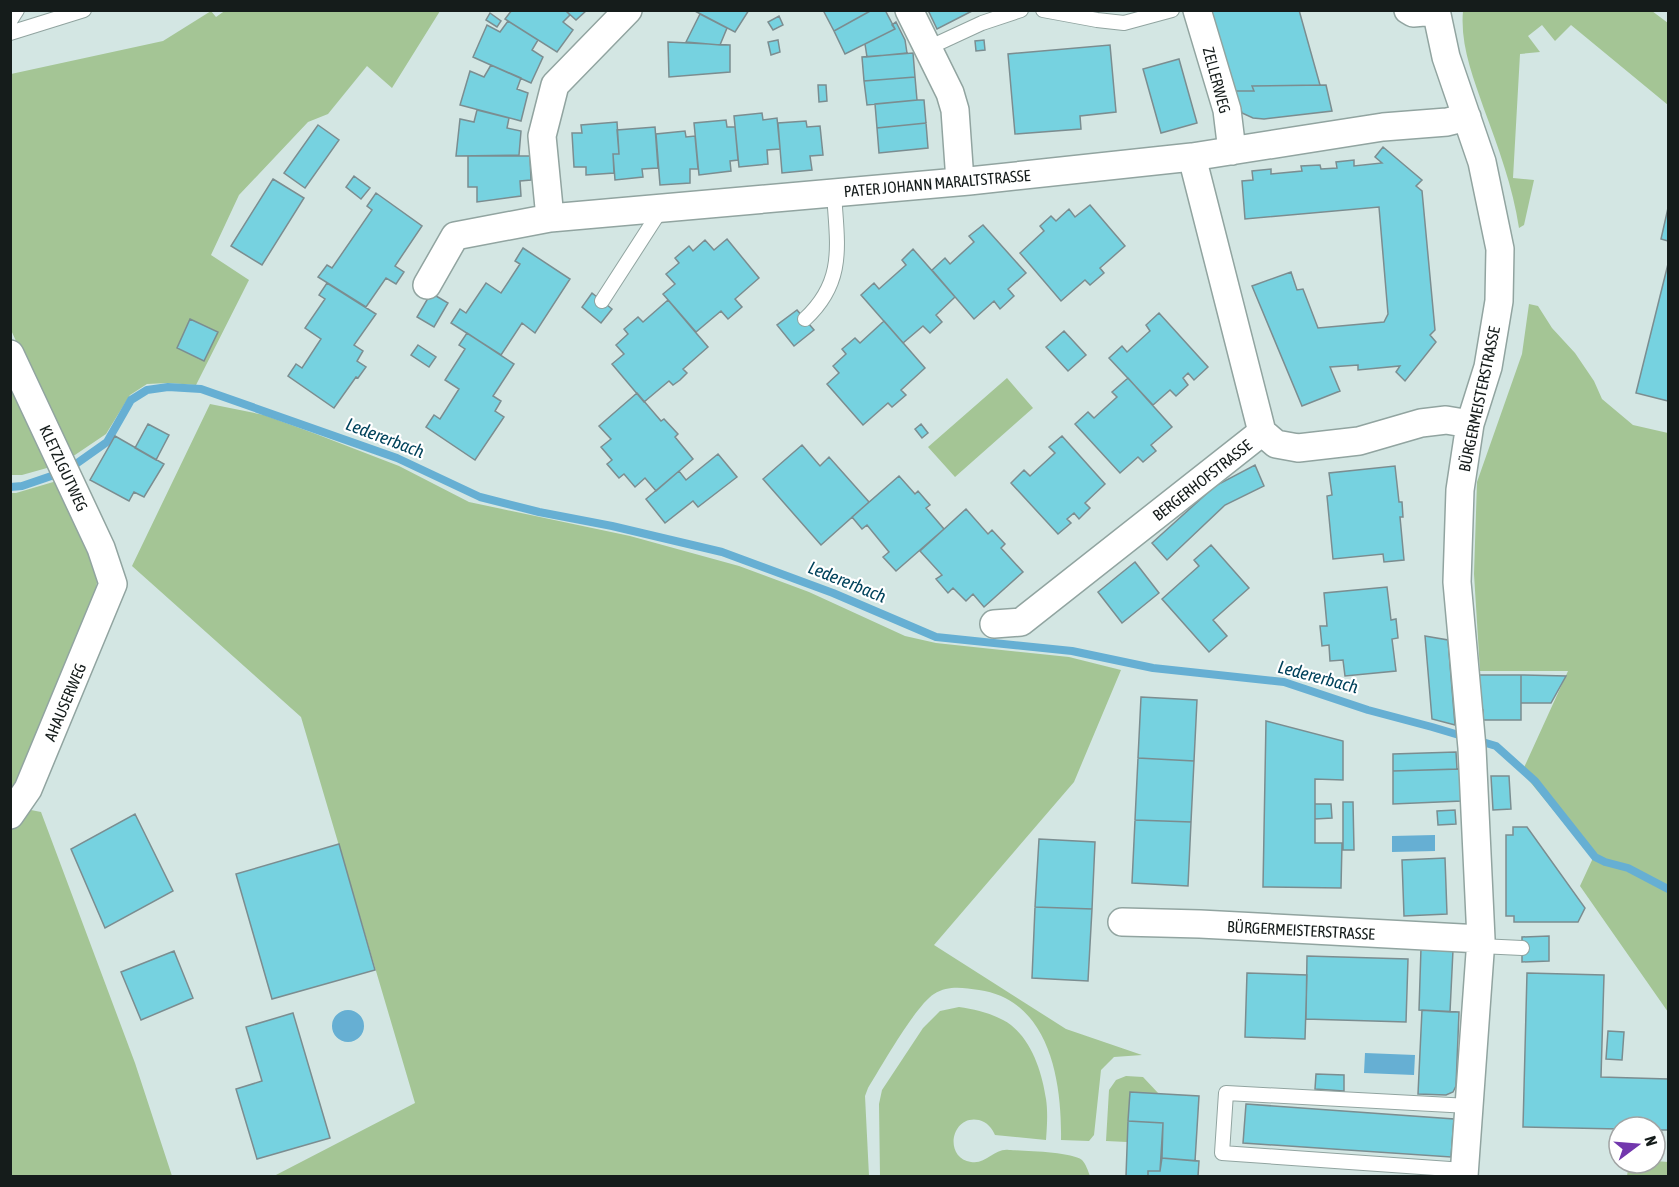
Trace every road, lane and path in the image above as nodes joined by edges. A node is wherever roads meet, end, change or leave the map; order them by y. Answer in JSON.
{"nodes":[{"id":1,"x":16,"y":10,"type":"edge"},
{"id":2,"x":84,"y":10,"type":"edge"},
{"id":3,"x":628,"y":10,"type":"edge"},
{"id":4,"x":909,"y":10,"type":"edge"},
{"id":5,"x":1022,"y":10,"type":"edge"},
{"id":6,"x":1043,"y":10,"type":"edge"},
{"id":7,"x":1172,"y":10,"type":"edge"},
{"id":8,"x":1197,"y":10,"type":"edge"},
{"id":9,"x":1408,"y":10,"type":"edge"},
{"id":10,"x":1436,"y":11,"type":"edge"},
{"id":11,"x":10,"y":21,"type":"edge"},
{"id":12,"x":10,"y":33,"type":"edge"},
{"id":13,"x":928,"y":48,"type":"junction"},
{"id":14,"x":1467,"y":117,"type":"junction"},
{"id":15,"x":1232,"y":151,"type":"junction"},
{"id":16,"x":1192,"y":157,"type":"junction"},
{"id":17,"x":960,"y":181,"type":"junction"},
{"id":18,"x":834,"y":193,"type":"junction"},
{"id":19,"x":662,"y":208,"type":"junction"},
{"id":20,"x":550,"y":218,"type":"junction"},
{"id":21,"x":428,"y":285,"type":"dead end"},
{"id":22,"x":602,"y":301,"type":"dead end"},
{"id":23,"x":805,"y":319,"type":"dead end"},
{"id":24,"x":10,"y":354,"type":"edge"},
{"id":25,"x":1470,"y":424,"type":"junction"},
{"id":26,"x":1262,"y":432,"type":"junction"},
{"id":27,"x":113,"y":584,"type":"joint"},
{"id":28,"x":994,"y":624,"type":"dead end"},
{"id":29,"x":10,"y":815,"type":"edge"},
{"id":30,"x":1122,"y":922,"type":"dead end"},
{"id":31,"x":1480,"y":943,"type":"junction"},
{"id":32,"x":1522,"y":948,"type":"dead end"},
{"id":33,"x":1469,"y":1106,"type":"junction"},
{"id":34,"x":1464,"y":1173,"type":"edge"}],
"edges":[{"from":1,"to":11,"type":"lane"},
{"from":2,"to":12,"type":"lane"},
{"from":3,"to":20,"type":"street"},
{"from":4,"to":13,"type":"street"},
{"from":5,"to":13,"type":"lane"},
{"from":6,"to":7,"type":"lane"},
{"from":8,"to":15,"type":"street","name":"ZELLERWEG"},
{"from":9,"to":10,"type":"street"},
{"from":10,"to":14,"type":"street","name":"BÜRGERMEISTERSTRASSE"},
{"from":13,"to":17,"type":"street"},
{"from":14,"to":15,"type":"street","name":"PATER JOHANN MARALTSTRASSE"},
{"from":14,"to":25,"type":"street","name":"BÜRGERMEISTERSTRASSE"},
{"from":15,"to":16,"type":"street","name":"PATER JOHANN MARALTSTRASSE"},
{"from":16,"to":17,"type":"street","name":"PATER JOHANN MARALTSTRASSE"},
{"from":16,"to":26,"type":"street"},
{"from":17,"to":18,"type":"street","name":"PATER JOHANN MARALTSTRASSE"},
{"from":18,"to":19,"type":"street","name":"PATER JOHANN MARALTSTRASSE"},
{"from":18,"to":23,"type":"lane"},
{"from":19,"to":20,"type":"street","name":"PATER JOHANN MARALTSTRASSE"},
{"from":19,"to":22,"type":"lane"},
{"from":20,"to":21,"type":"street","name":"PATER JOHANN MARALTSTRASSE"},
{"from":24,"to":27,"type":"street","name":"KLETZLGUTWEG"},
{"from":25,"to":26,"type":"street","name":"BERGERHOFSTRASSE"},
{"from":25,"to":31,"type":"street","name":"BÜRGERMEISTERSTRASSE"},
{"from":26,"to":28,"type":"street","name":"BERGERHOFSTRASSE"},
{"from":27,"to":29,"type":"street","name":"AHAUSERWEG"},
{"from":30,"to":31,"type":"street","name":"BÜRGERMEISTERSTRASSE"},
{"from":31,"to":32,"type":"lane"},
{"from":31,"to":33,"type":"street","name":"BÜRGERMEISTERSTRASSE"},
{"from":33,"to":34,"type":"street","name":"BÜRGERMEISTERSTRASSE"},
{"from":33,"to":34,"type":"lane"}]}
